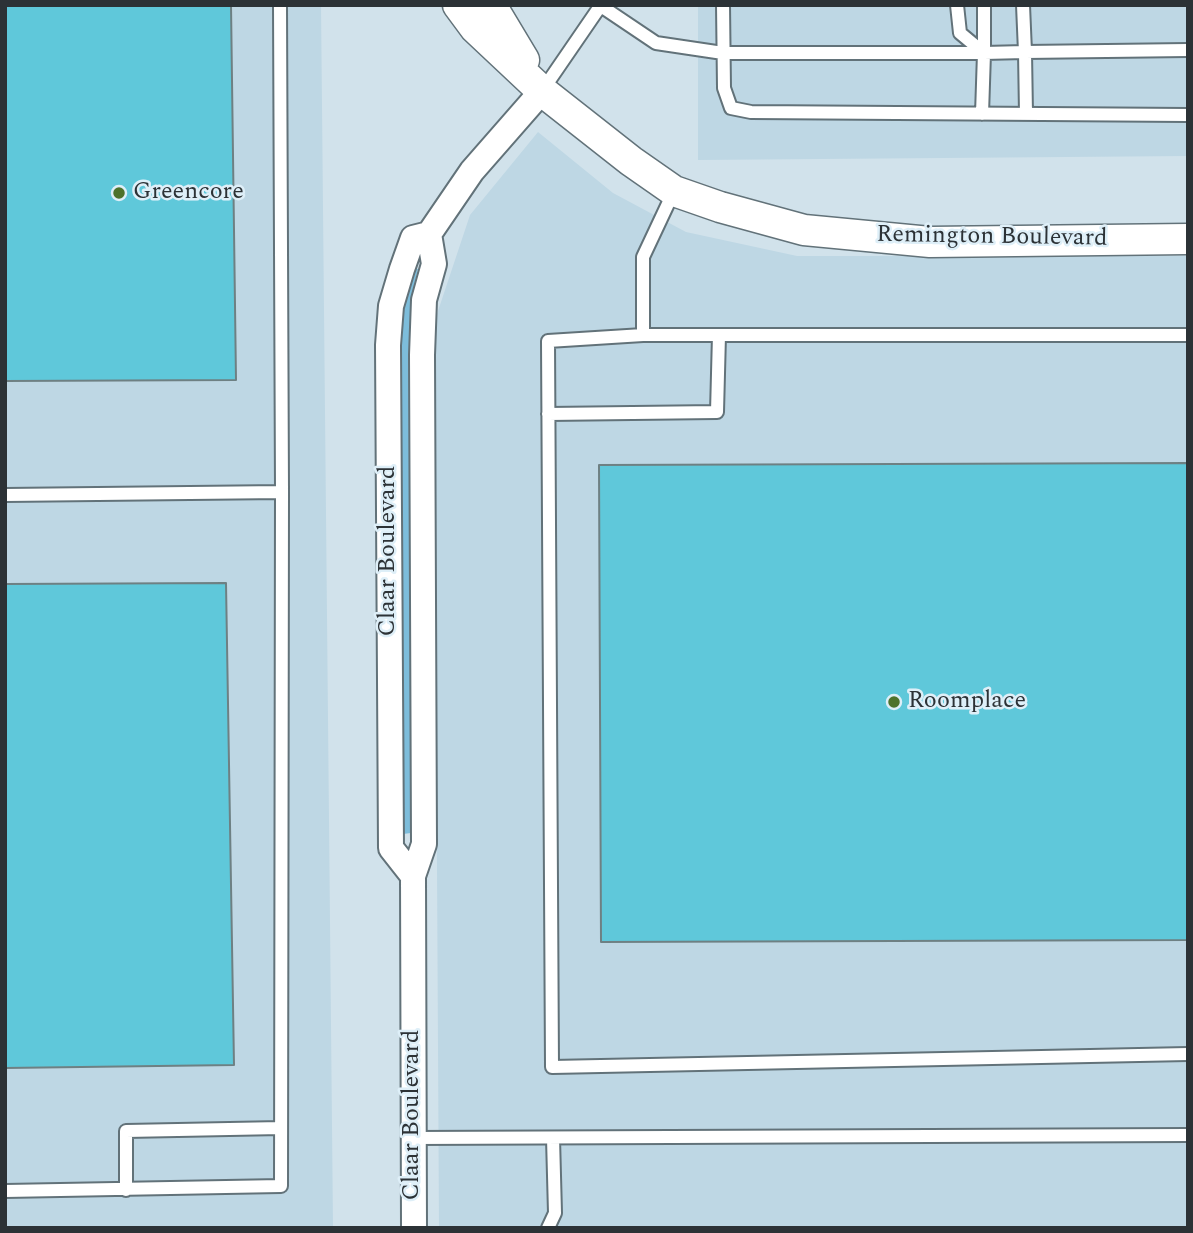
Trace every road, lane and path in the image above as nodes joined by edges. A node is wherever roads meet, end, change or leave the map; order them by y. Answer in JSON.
{"nodes":[{"id":1,"x":280,"y":5,"type":"edge"},
{"id":2,"x":458,"y":5,"type":"edge"},
{"id":3,"x":491,"y":5,"type":"edge"},
{"id":4,"x":723,"y":5,"type":"edge"},
{"id":5,"x":957,"y":5,"type":"edge"},
{"id":6,"x":984,"y":5,"type":"edge"},
{"id":7,"x":1023,"y":5,"type":"edge"},
{"id":8,"x":601,"y":6,"type":"edge"},
{"id":9,"x":1188,"y":50,"type":"edge"},
{"id":10,"x":1025,"y":52,"type":"junction"},
{"id":11,"x":984,"y":53,"type":"junction"},
{"id":12,"x":723,"y":54,"type":"junction"},
{"id":13,"x":542,"y":91,"type":"junction"},
{"id":14,"x":982,"y":114,"type":"junction"},
{"id":15,"x":1026,"y":114,"type":"junction"},
{"id":16,"x":1188,"y":115,"type":"edge"},
{"id":17,"x":674,"y":191,"type":"junction"},
{"id":18,"x":429,"y":234,"type":"junction"},
{"id":19,"x":1188,"y":239,"type":"edge"},
{"id":20,"x":643,"y":335,"type":"junction"},
{"id":21,"x":719,"y":335,"type":"junction"},
{"id":22,"x":1188,"y":335,"type":"edge"},
{"id":23,"x":548,"y":414,"type":"junction"},
{"id":24,"x":282,"y":492,"type":"junction"},
{"id":25,"x":5,"y":495,"type":"edge"},
{"id":26,"x":413,"y":876,"type":"junction"},
{"id":27,"x":1188,"y":1054,"type":"edge"},
{"id":28,"x":281,"y":1128,"type":"junction"},
{"id":29,"x":1188,"y":1135,"type":"edge"},
{"id":30,"x":413,"y":1138,"type":"junction"},
{"id":31,"x":553,"y":1138,"type":"junction"},
{"id":32,"x":126,"y":1190,"type":"junction"},
{"id":33,"x":5,"y":1191,"type":"edge"},
{"id":34,"x":414,"y":1228,"type":"edge"},
{"id":35,"x":548,"y":1228,"type":"edge"}],
"edges":[{"from":1,"to":24,"type":"lane"},
{"from":2,"to":13,"type":"street","name":"Remington Boulevard"},
{"from":3,"to":13,"type":"street","name":"Remington Boulevard"},
{"from":4,"to":12,"type":"lane"},
{"from":5,"to":11,"type":"lane"},
{"from":6,"to":11,"type":"lane"},
{"from":7,"to":10,"type":"lane"},
{"from":8,"to":12,"type":"lane"},
{"from":8,"to":13,"type":"lane"},
{"from":9,"to":10,"type":"lane"},
{"from":10,"to":11,"type":"lane"},
{"from":10,"to":15,"type":"lane"},
{"from":11,"to":12,"type":"lane"},
{"from":11,"to":14,"type":"lane"},
{"from":12,"to":14,"type":"lane"},
{"from":13,"to":17,"type":"street","name":"Remington Boulevard"},
{"from":13,"to":18,"type":"street","name":"Claar Boulevard"},
{"from":14,"to":15,"type":"lane"},
{"from":15,"to":16,"type":"lane"},
{"from":17,"to":19,"type":"street","name":"Remington Boulevard"},
{"from":17,"to":20,"type":"lane"},
{"from":18,"to":26,"type":"street","name":"Claar Boulevard"},
{"from":18,"to":26,"type":"street","name":"Claar Boulevard"},
{"from":20,"to":21,"type":"lane"},
{"from":20,"to":23,"type":"lane"},
{"from":21,"to":22,"type":"lane"},
{"from":21,"to":23,"type":"lane"},
{"from":23,"to":27,"type":"lane"},
{"from":24,"to":25,"type":"lane"},
{"from":24,"to":28,"type":"lane"},
{"from":26,"to":30,"type":"street","name":"Claar Boulevard"},
{"from":28,"to":32,"type":"lane"},
{"from":28,"to":32,"type":"lane"},
{"from":29,"to":31,"type":"lane"},
{"from":30,"to":31,"type":"lane"},
{"from":30,"to":34,"type":"street","name":"Claar Boulevard"},
{"from":31,"to":35,"type":"lane"},
{"from":32,"to":33,"type":"lane"}]}
